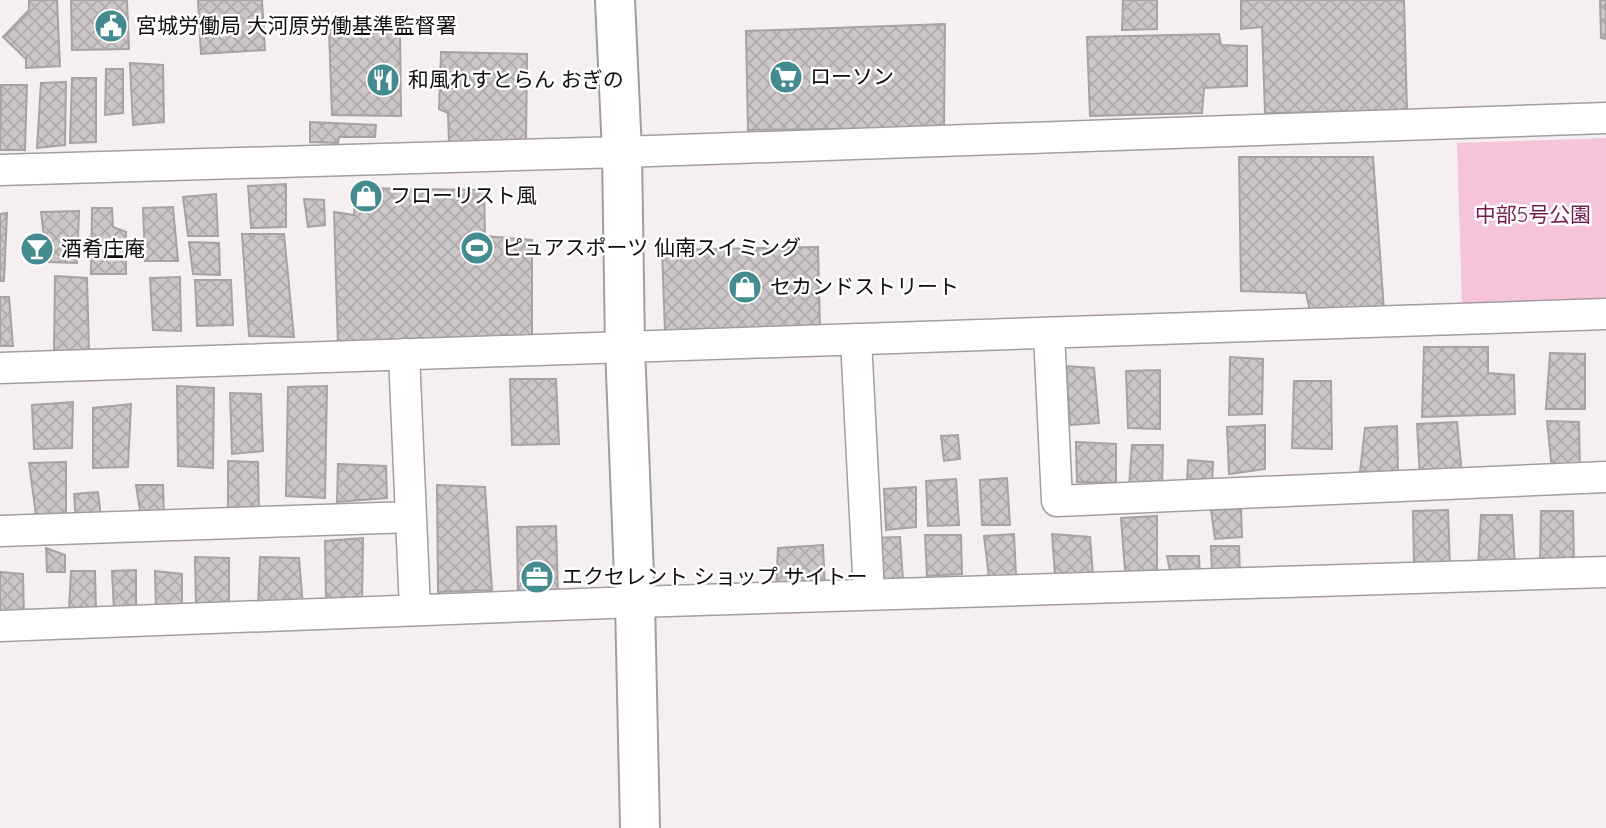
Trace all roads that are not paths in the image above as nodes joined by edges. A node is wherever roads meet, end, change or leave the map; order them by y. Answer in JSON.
{"nodes":[{"id":1,"x":615,"y":0,"type":"edge"},
{"id":2,"x":1606,"y":118,"type":"edge"},
{"id":3,"x":622,"y":152,"type":"junction"},
{"id":4,"x":0,"y":170,"type":"edge"},
{"id":5,"x":1606,"y":314,"type":"edge"},
{"id":6,"x":1049,"y":333,"type":"junction"},
{"id":7,"x":856,"y":339,"type":"junction"},
{"id":8,"x":625,"y":347,"type":"junction"},
{"id":9,"x":404,"y":354,"type":"junction"},
{"id":10,"x":0,"y":368,"type":"edge"},
{"id":11,"x":1606,"y":477,"type":"edge"},
{"id":12,"x":411,"y":517,"type":"junction"},
{"id":13,"x":0,"y":531,"type":"edge"},
{"id":14,"x":1606,"y":572,"type":"edge"},
{"id":15,"x":869,"y":594,"type":"junction"},
{"id":16,"x":635,"y":601,"type":"junction"},
{"id":17,"x":415,"y":610,"type":"junction"},
{"id":18,"x":0,"y":626,"type":"edge"},
{"id":19,"x":640,"y":828,"type":"edge"}],
"edges":[{"from":1,"to":3,"type":"street"},
{"from":2,"to":3,"type":"street"},
{"from":3,"to":4,"type":"street"},
{"from":3,"to":8,"type":"street"},
{"from":5,"to":6,"type":"street"},
{"from":6,"to":7,"type":"street"},
{"from":6,"to":11,"type":"street"},
{"from":7,"to":8,"type":"street"},
{"from":7,"to":15,"type":"street"},
{"from":8,"to":9,"type":"street"},
{"from":8,"to":16,"type":"street"},
{"from":9,"to":10,"type":"street"},
{"from":9,"to":12,"type":"street"},
{"from":12,"to":13,"type":"street"},
{"from":12,"to":17,"type":"street"},
{"from":14,"to":15,"type":"street"},
{"from":15,"to":16,"type":"street"},
{"from":16,"to":17,"type":"street"},
{"from":16,"to":19,"type":"street"},
{"from":17,"to":18,"type":"street"}]}
